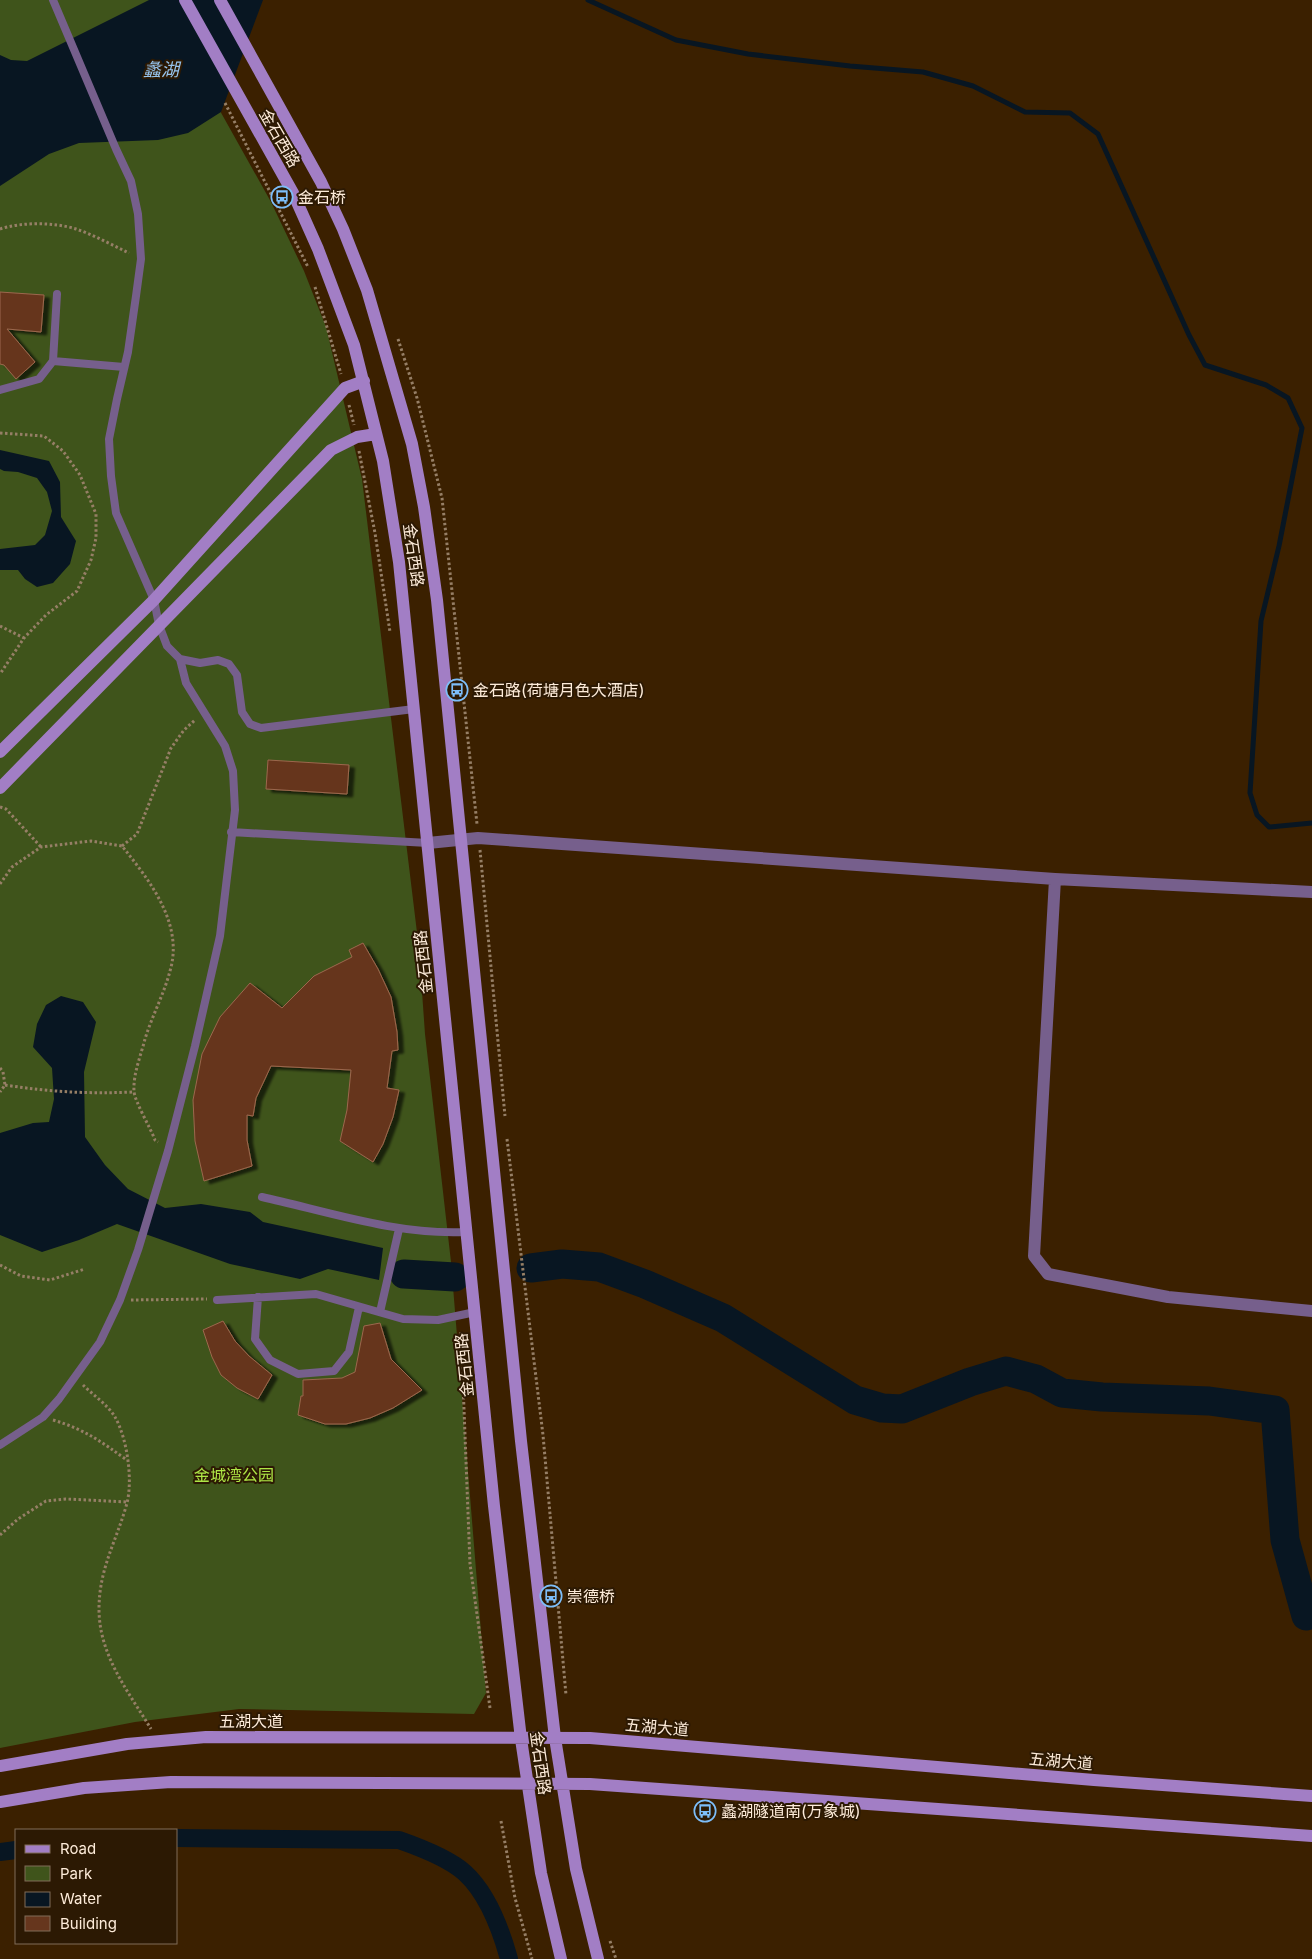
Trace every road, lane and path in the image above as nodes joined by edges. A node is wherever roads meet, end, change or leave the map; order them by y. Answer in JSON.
{"nodes":[{"id":1,"x":53,"y":0,"type":"edge"},
{"id":2,"x":185,"y":0,"type":"edge"},
{"id":3,"x":220,"y":0,"type":"edge"},
{"id":4,"x":240,"y":132,"type":"dead end"},
{"id":5,"x":0,"y":229,"type":"edge"},
{"id":6,"x":141,"y":259,"type":"junction"},
{"id":7,"x":312,"y":275,"type":"dead end"},
{"id":8,"x":314,"y":284,"type":"dead end"},
{"id":9,"x":57,"y":294,"type":"dead end"},
{"id":10,"x":52,"y":361,"type":"junction"},
{"id":11,"x":124,"y":367,"type":"junction"},
{"id":12,"x":364,"y":381,"type":"junction"},
{"id":13,"x":345,"y":388,"type":"junction"},
{"id":14,"x":0,"y":390,"type":"edge"},
{"id":15,"x":0,"y":433,"type":"edge"},
{"id":16,"x":376,"y":434,"type":"junction"},
{"id":17,"x":357,"y":437,"type":"junction"},
{"id":18,"x":154,"y":600,"type":"junction"},
{"id":19,"x":159,"y":625,"type":"junction"},
{"id":20,"x":0,"y":626,"type":"edge"},
{"id":21,"x":390,"y":632,"type":"dead end"},
{"id":22,"x":24,"y":638,"type":"junction"},
{"id":23,"x":180,"y":659,"type":"junction"},
{"id":24,"x":0,"y":674,"type":"edge"},
{"id":25,"x":414,"y":709,"type":"junction"},
{"id":26,"x":205,"y":711,"type":"junction"},
{"id":27,"x":0,"y":752,"type":"edge"},
{"id":28,"x":0,"y":788,"type":"edge"},
{"id":29,"x":0,"y":806,"type":"edge"},
{"id":30,"x":232,"y":832,"type":"junction"},
{"id":31,"x":462,"y":840,"type":"junction"},
{"id":32,"x":428,"y":843,"type":"junction"},
{"id":33,"x":122,"y":846,"type":"junction"},
{"id":34,"x":42,"y":847,"type":"junction"},
{"id":35,"x":1054,"y":878,"type":"junction"},
{"id":36,"x":0,"y":884,"type":"edge"},
{"id":37,"x":1312,"y":892,"type":"edge"},
{"id":38,"x":0,"y":1068,"type":"edge"},
{"id":39,"x":6,"y":1085,"type":"junction"},
{"id":40,"x":0,"y":1092,"type":"edge"},
{"id":41,"x":134,"y":1092,"type":"junction"},
{"id":42,"x":168,"y":1151,"type":"junction"},
{"id":43,"x":262,"y":1197,"type":"dead end"},
{"id":44,"x":399,"y":1229,"type":"junction"},
{"id":45,"x":465,"y":1232,"type":"junction"},
{"id":46,"x":0,"y":1264,"type":"edge"},
{"id":47,"x":85,"y":1269,"type":"dead end"},
{"id":48,"x":258,"y":1297,"type":"junction"},
{"id":49,"x":120,"y":1300,"type":"junction"},
{"id":50,"x":218,"y":1300,"type":"joint"},
{"id":51,"x":359,"y":1307,"type":"junction"},
{"id":52,"x":1312,"y":1311,"type":"edge"},
{"id":53,"x":380,"y":1312,"type":"junction"},
{"id":54,"x":475,"y":1312,"type":"junction"},
{"id":55,"x":460,"y":1315,"type":"junction"},
{"id":56,"x":76,"y":1377,"type":"junction"},
{"id":57,"x":43,"y":1417,"type":"junction"},
{"id":58,"x":0,"y":1445,"type":"edge"},
{"id":59,"x":128,"y":1461,"type":"junction"},
{"id":60,"x":127,"y":1502,"type":"junction"},
{"id":61,"x":0,"y":1534,"type":"edge"},
{"id":62,"x":490,"y":1708,"type":"dead end"},
{"id":63,"x":555,"y":1738,"type":"junction"},
{"id":64,"x":521,"y":1739,"type":"junction"},
{"id":65,"x":158,"y":1742,"type":"junction"},
{"id":66,"x":0,"y":1766,"type":"edge"},
{"id":67,"x":562,"y":1783,"type":"junction"},
{"id":68,"x":528,"y":1784,"type":"junction"},
{"id":69,"x":1312,"y":1796,"type":"edge"},
{"id":70,"x":0,"y":1802,"type":"edge"},
{"id":71,"x":501,"y":1821,"type":"dead end"},
{"id":72,"x":1312,"y":1836,"type":"edge"},
{"id":73,"x":532,"y":1959,"type":"edge"},
{"id":74,"x":561,"y":1959,"type":"edge"},
{"id":75,"x":598,"y":1959,"type":"edge"}],
"edges":[{"from":1,"to":6,"type":"lane"},
{"from":2,"to":12,"type":"main road","name":"金石西路"},
{"from":3,"to":31,"type":"main road","name":"金石西路"},
{"from":4,"to":7,"type":"path","name":"金石西路"},
{"from":5,"to":6,"type":"path"},
{"from":6,"to":11,"type":"lane"},
{"from":8,"to":13,"type":"path"},
{"from":9,"to":10,"type":"lane"},
{"from":10,"to":11,"type":"lane"},
{"from":10,"to":14,"type":"lane"},
{"from":11,"to":18,"type":"lane"},
{"from":12,"to":13,"type":"main road"},
{"from":12,"to":16,"type":"main road","name":"金石西路"},
{"from":13,"to":17,"type":"path"},
{"from":13,"to":18,"type":"main road"},
{"from":15,"to":22,"type":"path"},
{"from":16,"to":17,"type":"main road"},
{"from":16,"to":25,"type":"main road","name":"金石西路"},
{"from":17,"to":19,"type":"main road"},
{"from":17,"to":21,"type":"path"},
{"from":18,"to":19,"type":"lane"},
{"from":18,"to":27,"type":"main road"},
{"from":19,"to":23,"type":"lane"},
{"from":19,"to":28,"type":"main road"},
{"from":20,"to":22,"type":"path"},
{"from":22,"to":24,"type":"path"},
{"from":23,"to":25,"type":"lane"},
{"from":23,"to":26,"type":"lane"},
{"from":25,"to":32,"type":"main road","name":"金石西路"},
{"from":26,"to":30,"type":"lane"},
{"from":26,"to":33,"type":"path"},
{"from":29,"to":34,"type":"path"},
{"from":30,"to":32,"type":"lane"},
{"from":30,"to":42,"type":"lane"},
{"from":31,"to":32,"type":"street"},
{"from":31,"to":35,"type":"street"},
{"from":31,"to":63,"type":"main road","name":"金石西路"},
{"from":32,"to":45,"type":"main road","name":"金石西路"},
{"from":33,"to":34,"type":"path"},
{"from":33,"to":41,"type":"path"},
{"from":34,"to":36,"type":"path"},
{"from":35,"to":37,"type":"street"},
{"from":35,"to":52,"type":"street"},
{"from":38,"to":39,"type":"path"},
{"from":39,"to":40,"type":"path"},
{"from":39,"to":41,"type":"path"},
{"from":41,"to":42,"type":"path"},
{"from":42,"to":49,"type":"lane"},
{"from":43,"to":44,"type":"lane"},
{"from":44,"to":45,"type":"lane"},
{"from":44,"to":53,"type":"lane"},
{"from":45,"to":54,"type":"main road","name":"金石西路"},
{"from":46,"to":47,"type":"path"},
{"from":48,"to":50,"type":"lane"},
{"from":48,"to":51,"type":"lane"},
{"from":48,"to":51,"type":"lane"},
{"from":49,"to":50,"type":"path"},
{"from":49,"to":56,"type":"lane"},
{"from":51,"to":53,"type":"lane"},
{"from":53,"to":55,"type":"lane"},
{"from":54,"to":55,"type":"lane"},
{"from":54,"to":64,"type":"main road","name":"金石西路"},
{"from":55,"to":62,"type":"path","name":"金石西路"},
{"from":56,"to":57,"type":"lane"},
{"from":56,"to":59,"type":"path"},
{"from":57,"to":58,"type":"lane"},
{"from":57,"to":59,"type":"path"},
{"from":59,"to":60,"type":"path"},
{"from":60,"to":61,"type":"path"},
{"from":60,"to":65,"type":"path"},
{"from":63,"to":64,"type":"main road","name":"五湖大道"},
{"from":63,"to":67,"type":"main road","name":"金石西路"},
{"from":63,"to":69,"type":"main road","name":"五湖大道"},
{"from":64,"to":65,"type":"main road","name":"五湖大道"},
{"from":64,"to":68,"type":"main road","name":"金石西路"},
{"from":65,"to":66,"type":"main road","name":"五湖大道"},
{"from":67,"to":68,"type":"main road"},
{"from":67,"to":72,"type":"main road"},
{"from":67,"to":75,"type":"main road","name":"金石西路"},
{"from":68,"to":70,"type":"main road"},
{"from":68,"to":74,"type":"main road","name":"金石西路"},
{"from":71,"to":73,"type":"path"}]}
